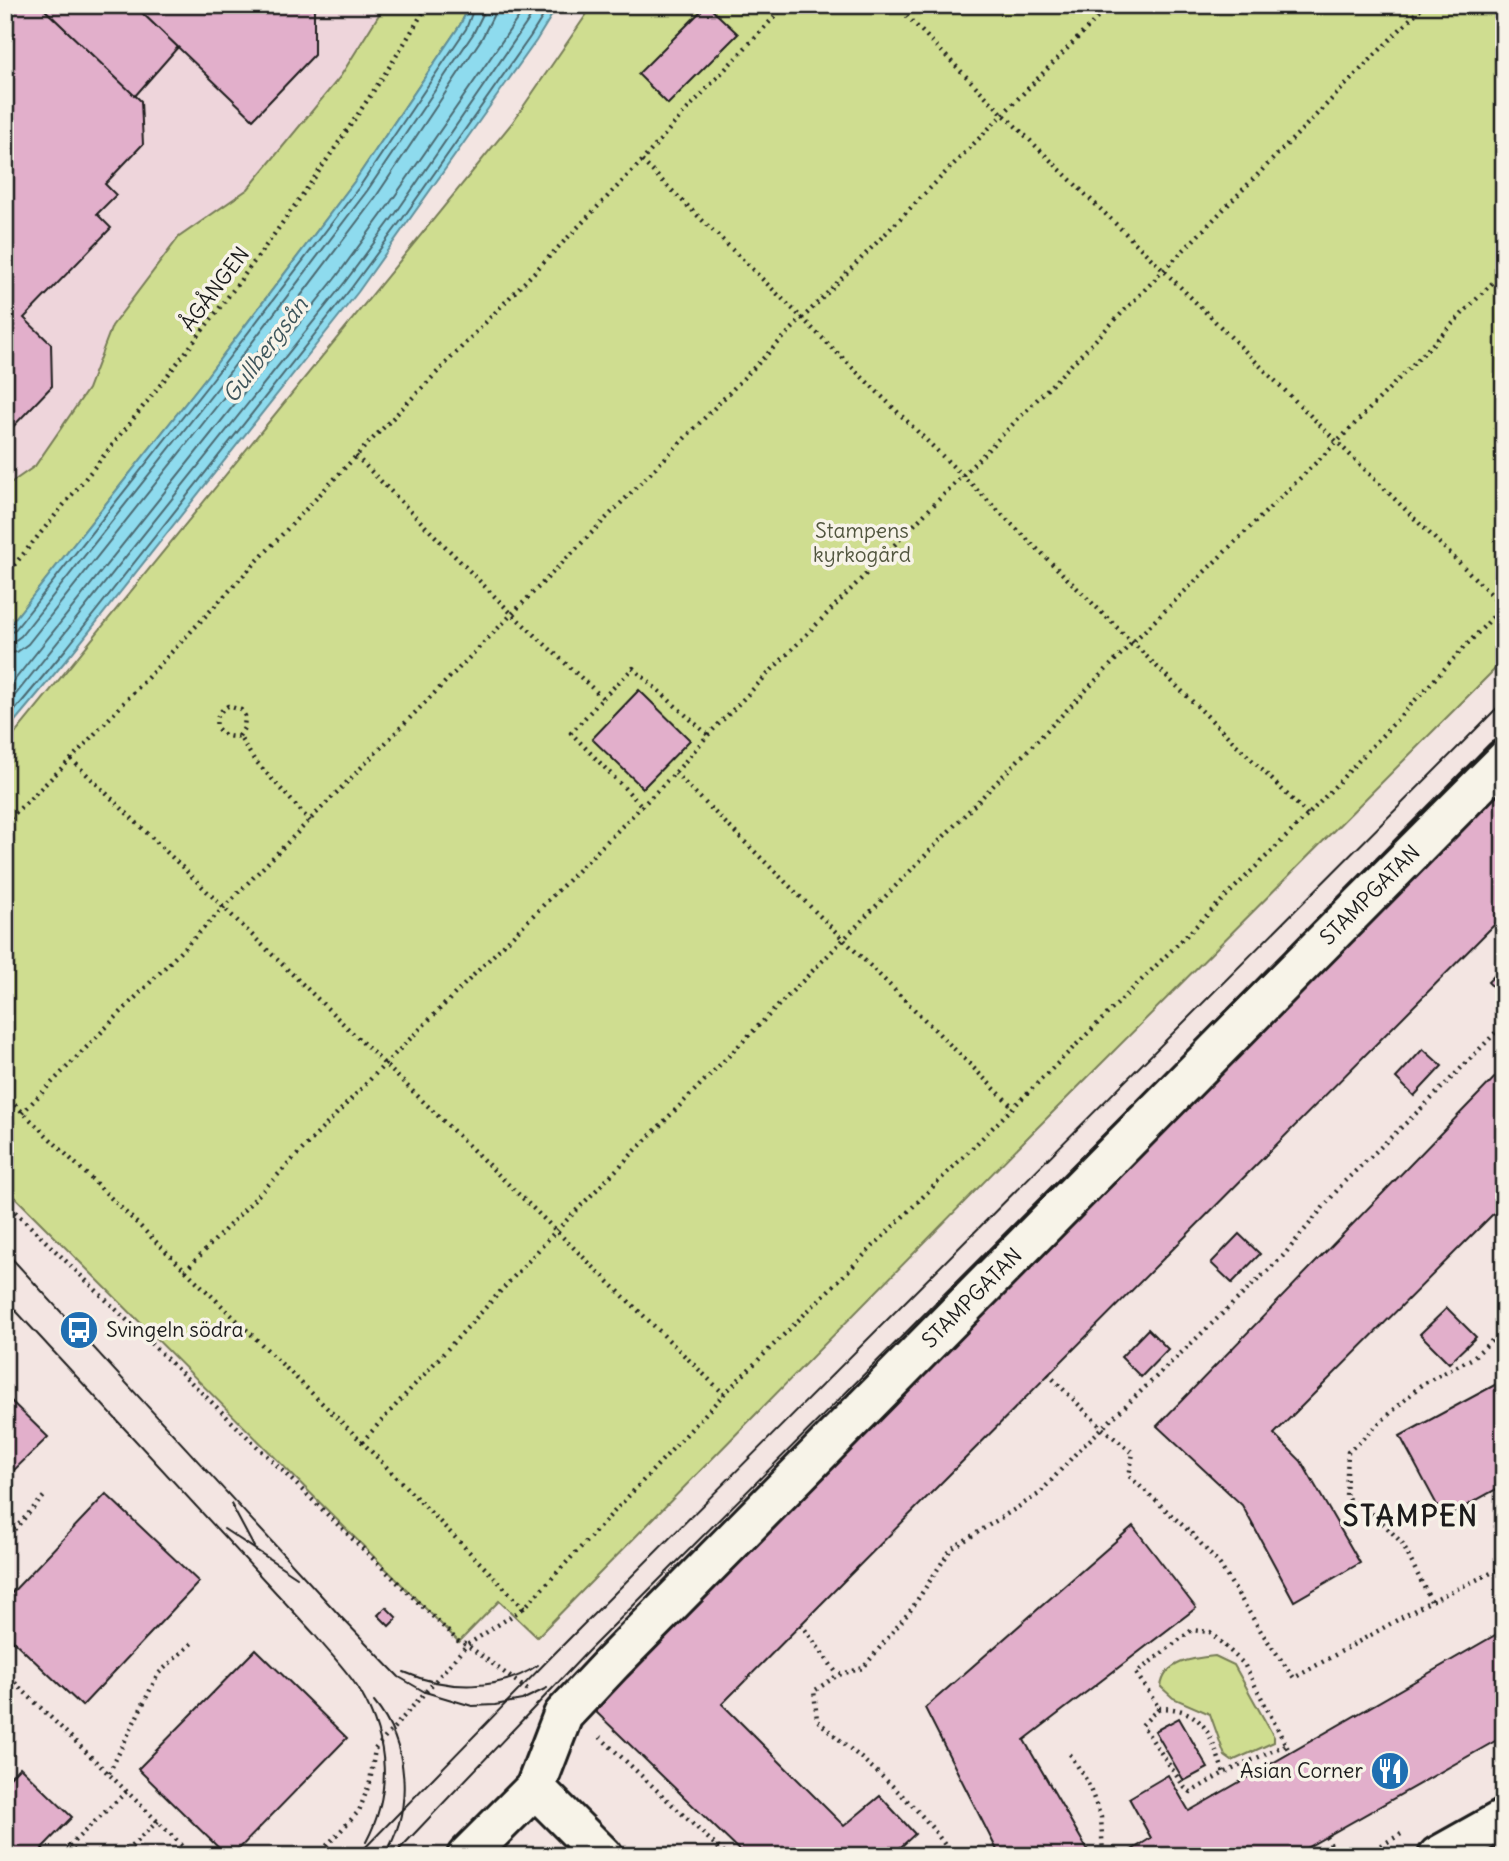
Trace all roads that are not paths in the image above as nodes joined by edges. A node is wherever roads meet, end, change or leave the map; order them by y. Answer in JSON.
{"nodes":[{"id":1,"x":1504,"y":759,"type":"edge"},
{"id":2,"x":535,"y":1787,"type":"junction"},
{"id":3,"x":1504,"y":1819,"type":"edge"},
{"id":4,"x":467,"y":1856,"type":"edge"},
{"id":5,"x":603,"y":1856,"type":"edge"},
{"id":6,"x":1438,"y":1856,"type":"edge"}],
"edges":[{"from":1,"to":2,"type":"street","name":"STAMPGATAN"},
{"from":2,"to":4,"type":"street","name":"STAMPGATAN"},
{"from":2,"to":5,"type":"street"},
{"from":3,"to":6,"type":"street"}]}
